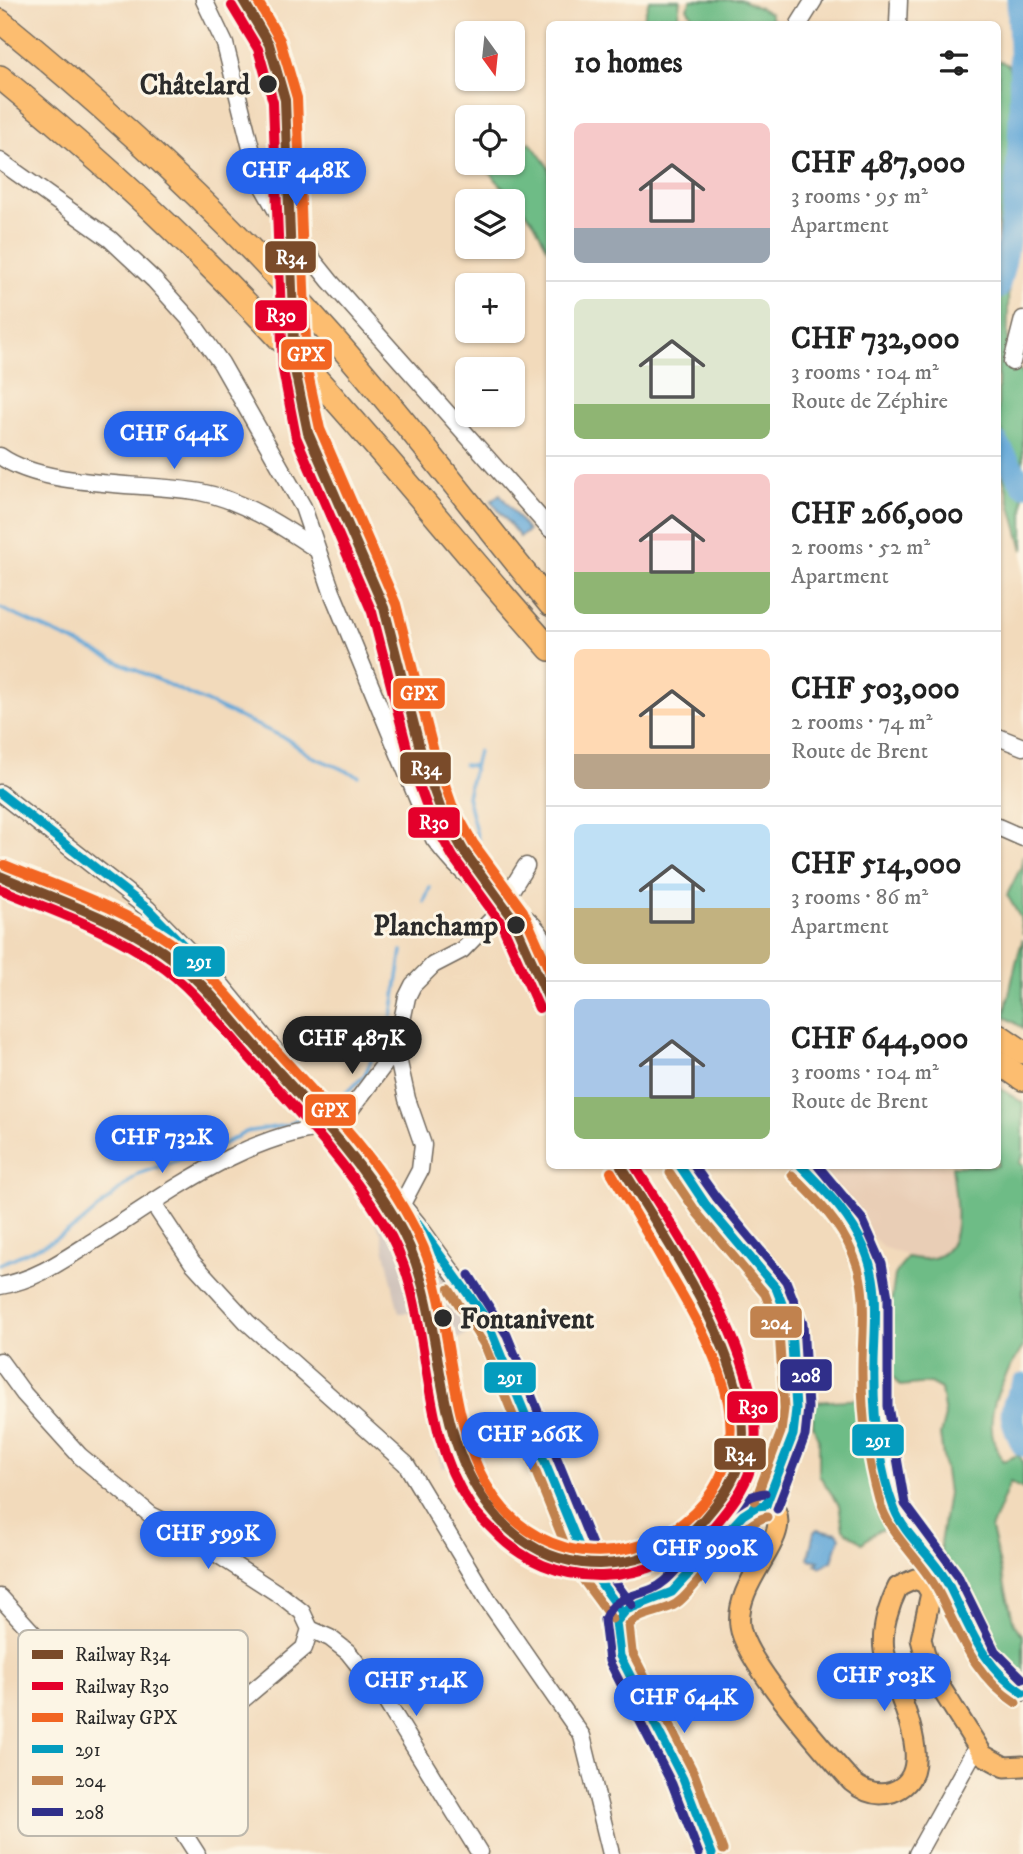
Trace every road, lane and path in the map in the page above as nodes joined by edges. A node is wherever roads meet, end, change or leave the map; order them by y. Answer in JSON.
{"nodes":[{"id":1,"x":204,"y":0,"type":"edge"},
{"id":2,"x":814,"y":0,"type":"edge"},
{"id":3,"x":899,"y":0,"type":"edge"},
{"id":4,"x":0,"y":21,"type":"edge"},
{"id":5,"x":801,"y":21,"type":"edge"},
{"id":6,"x":898,"y":21,"type":"edge"},
{"id":7,"x":0,"y":77,"type":"edge"},
{"id":8,"x":0,"y":161,"type":"edge"},
{"id":9,"x":1023,"y":319,"type":"edge"},
{"id":10,"x":1012,"y":362,"type":"dead end"},
{"id":11,"x":0,"y":456,"type":"edge"},
{"id":12,"x":546,"y":518,"type":"edge"},
{"id":13,"x":316,"y":549,"type":"junction"},
{"id":14,"x":546,"y":599,"type":"edge"},
{"id":15,"x":546,"y":644,"type":"edge"},
{"id":16,"x":1001,"y":738,"type":"edge"},
{"id":17,"x":1023,"y":747,"type":"edge"},
{"id":18,"x":0,"y":793,"type":"edge"},
{"id":19,"x":1001,"y":828,"type":"edge"},
{"id":20,"x":1023,"y":838,"type":"edge"},
{"id":21,"x":526,"y":866,"type":"dead end"},
{"id":22,"x":507,"y":901,"type":"junction"},
{"id":23,"x":546,"y":945,"type":"edge"},
{"id":24,"x":1001,"y":1041,"type":"edge"},
{"id":25,"x":396,"y":1049,"type":"junction"},
{"id":26,"x":1015,"y":1069,"type":"edge"},
{"id":27,"x":338,"y":1126,"type":"junction"},
{"id":28,"x":682,"y":1169,"type":"edge"},
{"id":29,"x":804,"y":1169,"type":"edge"},
{"id":30,"x":153,"y":1203,"type":"junction"},
{"id":31,"x":402,"y":1205,"type":"junction"},
{"id":32,"x":0,"y":1286,"type":"edge"},
{"id":33,"x":0,"y":1361,"type":"edge"},
{"id":34,"x":766,"y":1506,"type":"junction"},
{"id":35,"x":0,"y":1597,"type":"edge"},
{"id":36,"x":622,"y":1612,"type":"junction"},
{"id":37,"x":310,"y":1629,"type":"junction"},
{"id":38,"x":30,"y":1630,"type":"edge"},
{"id":39,"x":1023,"y":1693,"type":"edge"},
{"id":40,"x":248,"y":1695,"type":"edge"},
{"id":41,"x":976,"y":1748,"type":"junction"},
{"id":42,"x":1023,"y":1766,"type":"edge"},
{"id":43,"x":186,"y":1836,"type":"edge"},
{"id":44,"x":479,"y":1852,"type":"edge"},
{"id":45,"x":197,"y":1854,"type":"edge"},
{"id":46,"x":611,"y":1854,"type":"edge"},
{"id":47,"x":712,"y":1854,"type":"edge"},
{"id":48,"x":918,"y":1854,"type":"edge"}],
"edges":[{"from":1,"to":12,"type":"street"},
{"from":2,"to":5,"type":"street"},
{"from":3,"to":6,"type":"street"},
{"from":4,"to":14,"type":"highway"},
{"from":7,"to":15,"type":"highway"},
{"from":8,"to":13,"type":"street"},
{"from":9,"to":10,"type":"street"},
{"from":11,"to":13,"type":"street"},
{"from":13,"to":22,"type":"street"},
{"from":16,"to":17,"type":"street"},
{"from":18,"to":27,"type":"street"},
{"from":19,"to":20,"type":"street"},
{"from":21,"to":22,"type":"street"},
{"from":22,"to":23,"type":"street"},
{"from":22,"to":25,"type":"street"},
{"from":24,"to":26,"type":"highway"},
{"from":25,"to":27,"type":"street"},
{"from":25,"to":31,"type":"street"},
{"from":27,"to":30,"type":"street"},
{"from":27,"to":31,"type":"street"},
{"from":28,"to":34,"type":"street"},
{"from":29,"to":39,"type":"street"},
{"from":30,"to":32,"type":"street"},
{"from":30,"to":46,"type":"street"},
{"from":31,"to":36,"type":"street"},
{"from":33,"to":37,"type":"street"},
{"from":34,"to":36,"type":"main road"},
{"from":34,"to":41,"type":"main road"},
{"from":35,"to":38,"type":"street"},
{"from":36,"to":47,"type":"main road"},
{"from":37,"to":40,"type":"street"},
{"from":37,"to":44,"type":"street"},
{"from":41,"to":42,"type":"main road"},
{"from":41,"to":48,"type":"street"},
{"from":43,"to":45,"type":"street"}]}
